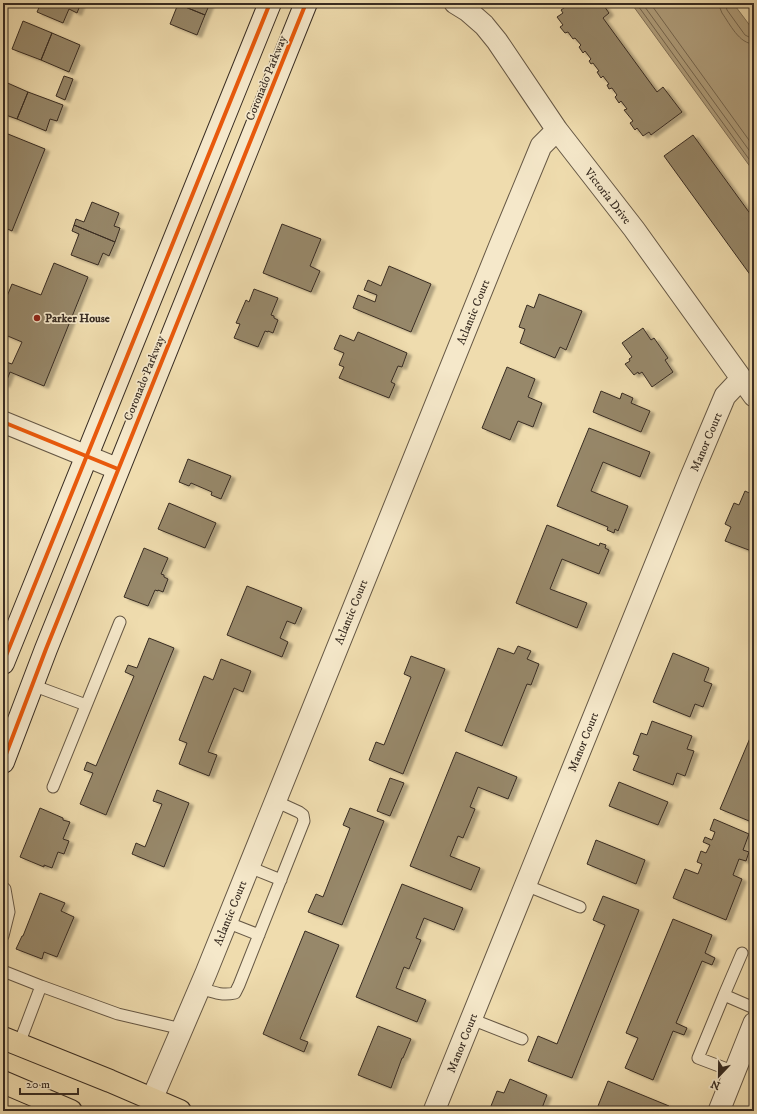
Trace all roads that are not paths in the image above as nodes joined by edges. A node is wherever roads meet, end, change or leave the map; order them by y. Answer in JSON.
{"nodes":[{"id":1,"x":270,"y":3,"type":"edge"},
{"id":2,"x":306,"y":3,"type":"edge"},
{"id":3,"x":455,"y":3,"type":"edge"},
{"id":4,"x":557,"y":130,"type":"junction"},
{"id":5,"x":741,"y":379,"type":"junction"},
{"id":6,"x":754,"y":396,"type":"edge"},
{"id":7,"x":3,"y":422,"type":"edge"},
{"id":8,"x":87,"y":456,"type":"junction"},
{"id":9,"x":118,"y":469,"type":"junction"},
{"id":10,"x":120,"y":622,"type":"dead end"},
{"id":11,"x":3,"y":663,"type":"edge"},
{"id":12,"x":32,"y":685,"type":"junction"},
{"id":13,"x":86,"y":705,"type":"junction"},
{"id":14,"x":8,"y":735,"type":"edge"},
{"id":15,"x":3,"y":762,"type":"edge"},
{"id":16,"x":53,"y":787,"type":"dead end"},
{"id":17,"x":275,"y":801,"type":"junction"},
{"id":18,"x":248,"y":867,"type":"junction"},
{"id":19,"x":281,"y":880,"type":"junction"},
{"id":20,"x":525,"y":885,"type":"junction"},
{"id":21,"x":3,"y":888,"type":"edge"},
{"id":22,"x":580,"y":907,"type":"dead end"},
{"id":23,"x":226,"y":922,"type":"junction"},
{"id":24,"x":259,"y":935,"type":"junction"},
{"id":25,"x":3,"y":936,"type":"edge"},
{"id":26,"x":742,"y":953,"type":"dead end"},
{"id":27,"x":3,"y":971,"type":"edge"},
{"id":28,"x":41,"y":986,"type":"junction"},
{"id":29,"x":200,"y":988,"type":"junction"},
{"id":30,"x":724,"y":995,"type":"junction"},
{"id":31,"x":754,"y":1008,"type":"edge"},
{"id":32,"x":471,"y":1019,"type":"junction"},
{"id":33,"x":754,"y":1024,"type":"edge"},
{"id":34,"x":182,"y":1029,"type":"junction"},
{"id":35,"x":522,"y":1039,"type":"dead end"},
{"id":36,"x":11,"y":1041,"type":"edge"},
{"id":37,"x":734,"y":1072,"type":"junction"},
{"id":38,"x":3,"y":1082,"type":"edge"},
{"id":39,"x":152,"y":1099,"type":"junction"},
{"id":40,"x":72,"y":1111,"type":"edge"},
{"id":41,"x":180,"y":1111,"type":"edge"},
{"id":42,"x":434,"y":1111,"type":"edge"},
{"id":43,"x":718,"y":1111,"type":"edge"}],
"edges":[{"from":1,"to":8,"type":"street","name":"Coronado Parkway"},
{"from":2,"to":9,"type":"street","name":"Coronado Parkway"},
{"from":3,"to":4,"type":"street","name":"Victoria Drive"},
{"from":4,"to":5,"type":"street","name":"Victoria Drive"},
{"from":4,"to":17,"type":"street","name":"Atlantic Court"},
{"from":5,"to":6,"type":"street","name":"Victoria Drive"},
{"from":5,"to":20,"type":"street","name":"Manor Court"},
{"from":7,"to":8,"type":"street"},
{"from":8,"to":9,"type":"street"},
{"from":8,"to":11,"type":"street","name":"Coronado Parkway"},
{"from":9,"to":12,"type":"street","name":"Coronado Parkway"},
{"from":10,"to":13,"type":"lane"},
{"from":12,"to":13,"type":"lane"},
{"from":12,"to":14,"type":"street","name":"Coronado Parkway"},
{"from":13,"to":16,"type":"lane"},
{"from":14,"to":15,"type":"street","name":"Coronado Parkway"},
{"from":17,"to":18,"type":"street","name":"Atlantic Court"},
{"from":17,"to":19,"type":"lane"},
{"from":18,"to":19,"type":"lane"},
{"from":18,"to":23,"type":"street","name":"Atlantic Court"},
{"from":19,"to":24,"type":"lane"},
{"from":20,"to":22,"type":"lane"},
{"from":20,"to":32,"type":"street","name":"Manor Court"},
{"from":21,"to":25,"type":"lane"},
{"from":23,"to":24,"type":"lane"},
{"from":23,"to":29,"type":"street","name":"Atlantic Court"},
{"from":24,"to":29,"type":"lane"},
{"from":26,"to":30,"type":"lane"},
{"from":27,"to":28,"type":"lane"},
{"from":28,"to":34,"type":"lane"},
{"from":28,"to":36,"type":"lane"},
{"from":29,"to":34,"type":"street","name":"Atlantic Court"},
{"from":30,"to":31,"type":"lane"},
{"from":30,"to":37,"type":"lane"},
{"from":32,"to":35,"type":"lane"},
{"from":32,"to":42,"type":"street","name":"Manor Court"},
{"from":33,"to":37,"type":"street"},
{"from":34,"to":39,"type":"street","name":"Atlantic Court"},
{"from":36,"to":39,"type":"main road"},
{"from":37,"to":43,"type":"street"},
{"from":38,"to":40,"type":"main road"},
{"from":39,"to":41,"type":"main road"}]}
